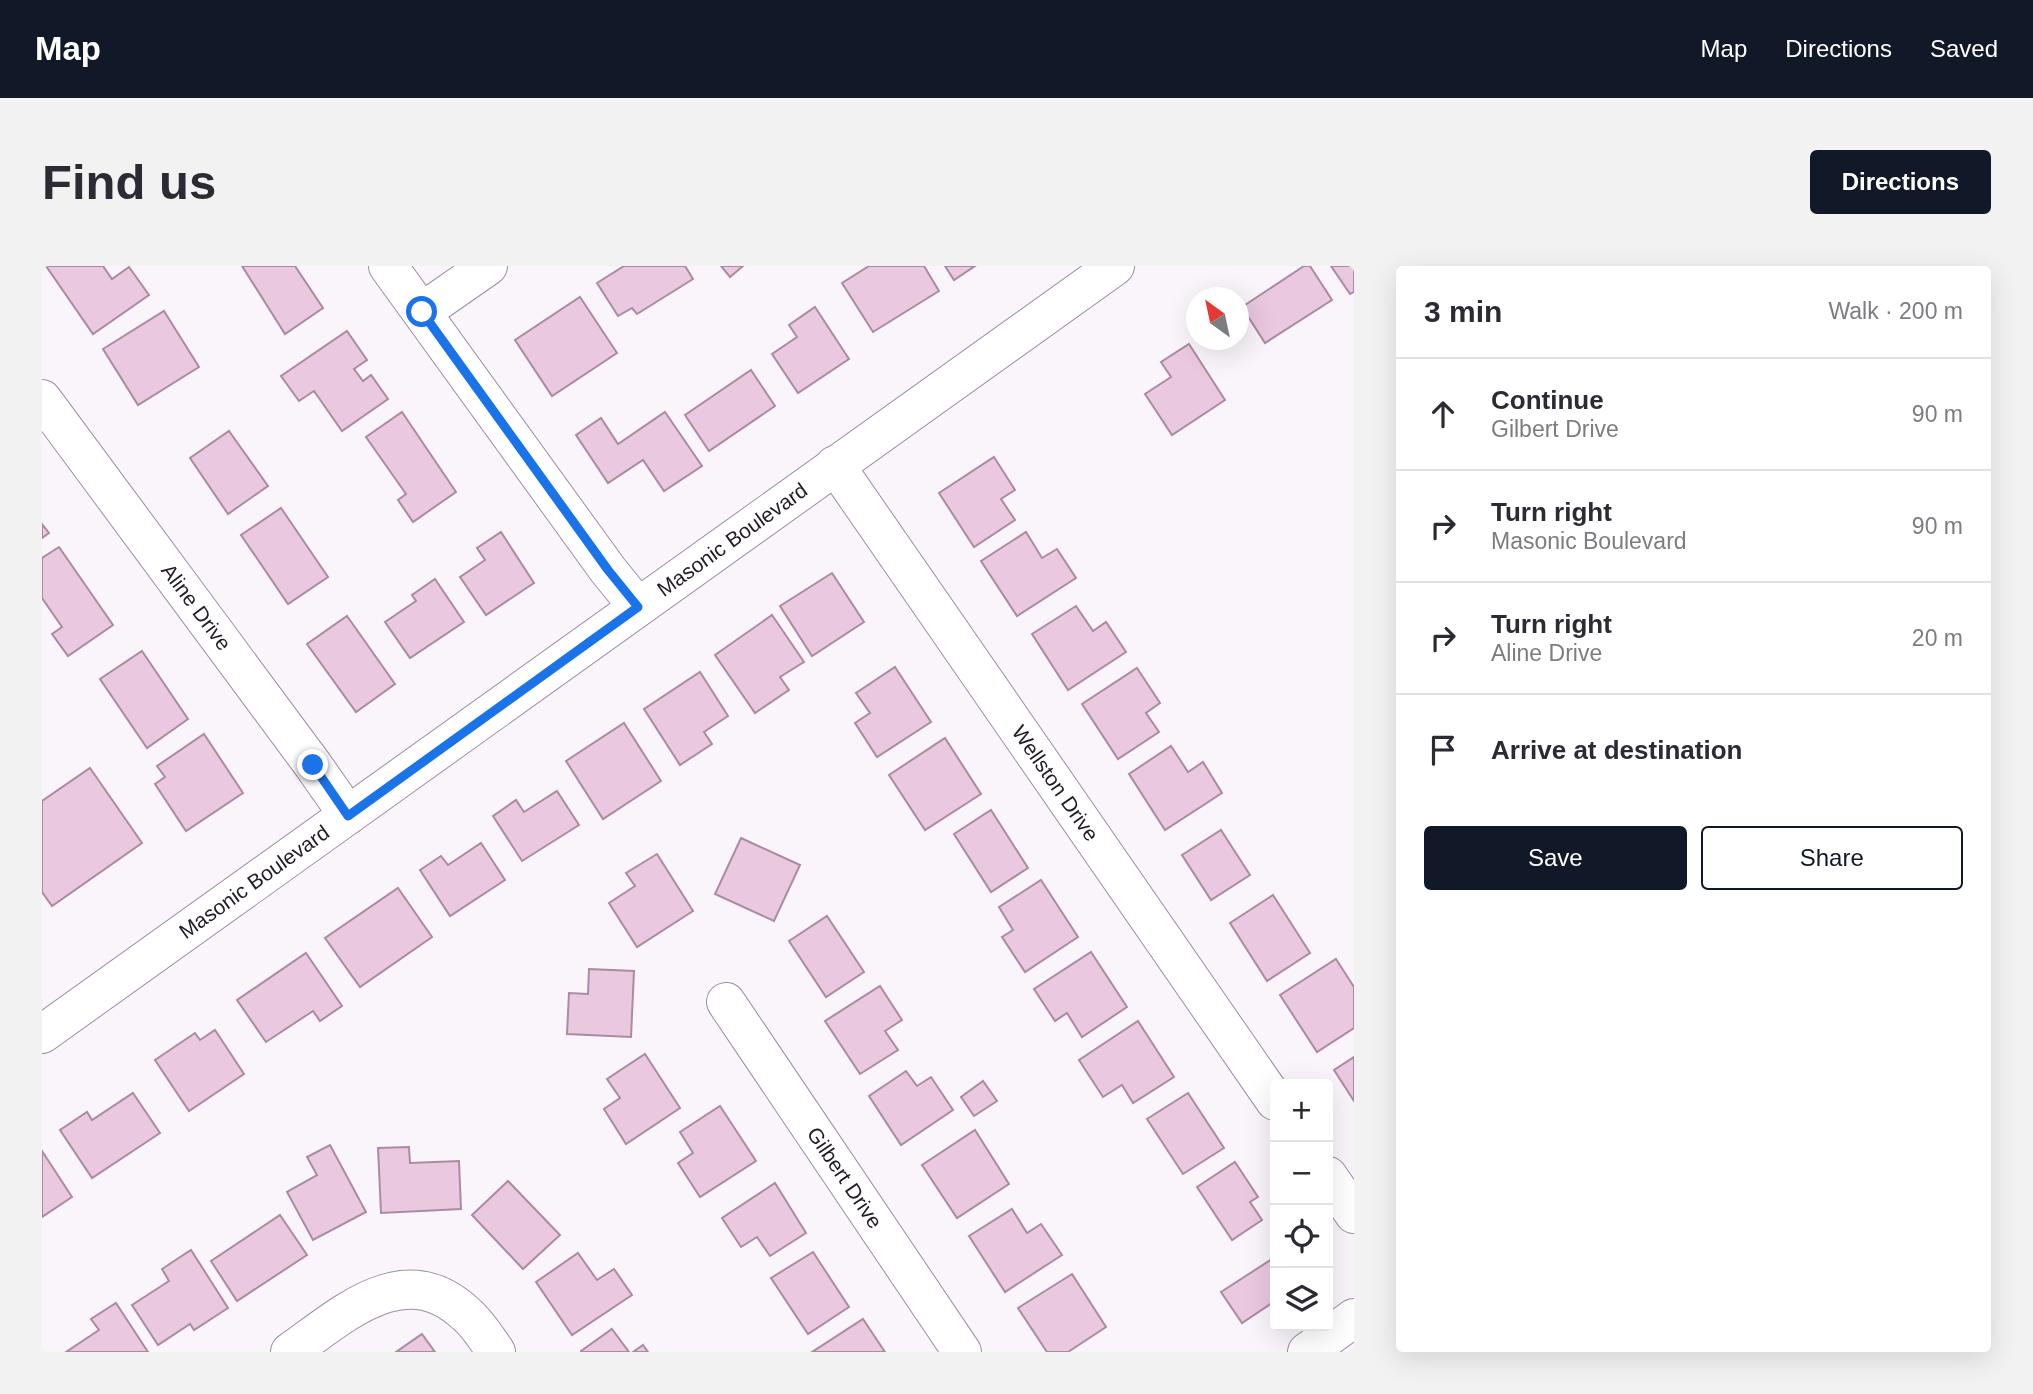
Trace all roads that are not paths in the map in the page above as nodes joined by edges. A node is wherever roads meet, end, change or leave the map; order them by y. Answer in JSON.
{"nodes":[{"id":1,"x":388,"y":266,"type":"edge"},
{"id":2,"x":488,"y":266,"type":"edge"},
{"id":3,"x":1115,"y":266,"type":"edge"},
{"id":4,"x":422,"y":312,"type":"junction"},
{"id":5,"x":42,"y":399,"type":"edge"},
{"id":6,"x":835,"y":465,"type":"junction"},
{"id":7,"x":638,"y":607,"type":"junction"},
{"id":8,"x":348,"y":816,"type":"junction"},
{"id":9,"x":726,"y":1002,"type":"dead end"},
{"id":10,"x":42,"y":1034,"type":"edge"},
{"id":11,"x":1270,"y":1094,"type":"edge"},
{"id":12,"x":1333,"y":1183,"type":"edge"},
{"id":13,"x":1354,"y":1214,"type":"edge"},
{"id":14,"x":1354,"y":1318,"type":"edge"},
{"id":15,"x":290,"y":1352,"type":"edge"},
{"id":16,"x":496,"y":1352,"type":"edge"},
{"id":17,"x":961,"y":1352,"type":"edge"},
{"id":18,"x":1307,"y":1352,"type":"edge"}],
"edges":[{"from":1,"to":4,"type":"street"},
{"from":2,"to":4,"type":"street"},
{"from":3,"to":6,"type":"street","name":"Masonic Boulevard"},
{"from":4,"to":7,"type":"street"},
{"from":5,"to":8,"type":"street","name":"Aline Drive"},
{"from":6,"to":7,"type":"street","name":"Masonic Boulevard"},
{"from":6,"to":11,"type":"street","name":"Wellston Drive"},
{"from":7,"to":8,"type":"street","name":"Masonic Boulevard"},
{"from":8,"to":10,"type":"street","name":"Masonic Boulevard"},
{"from":9,"to":17,"type":"street","name":"Gilbert Drive"},
{"from":12,"to":13,"type":"street"},
{"from":14,"to":18,"type":"street"},
{"from":15,"to":16,"type":"street"}]}
